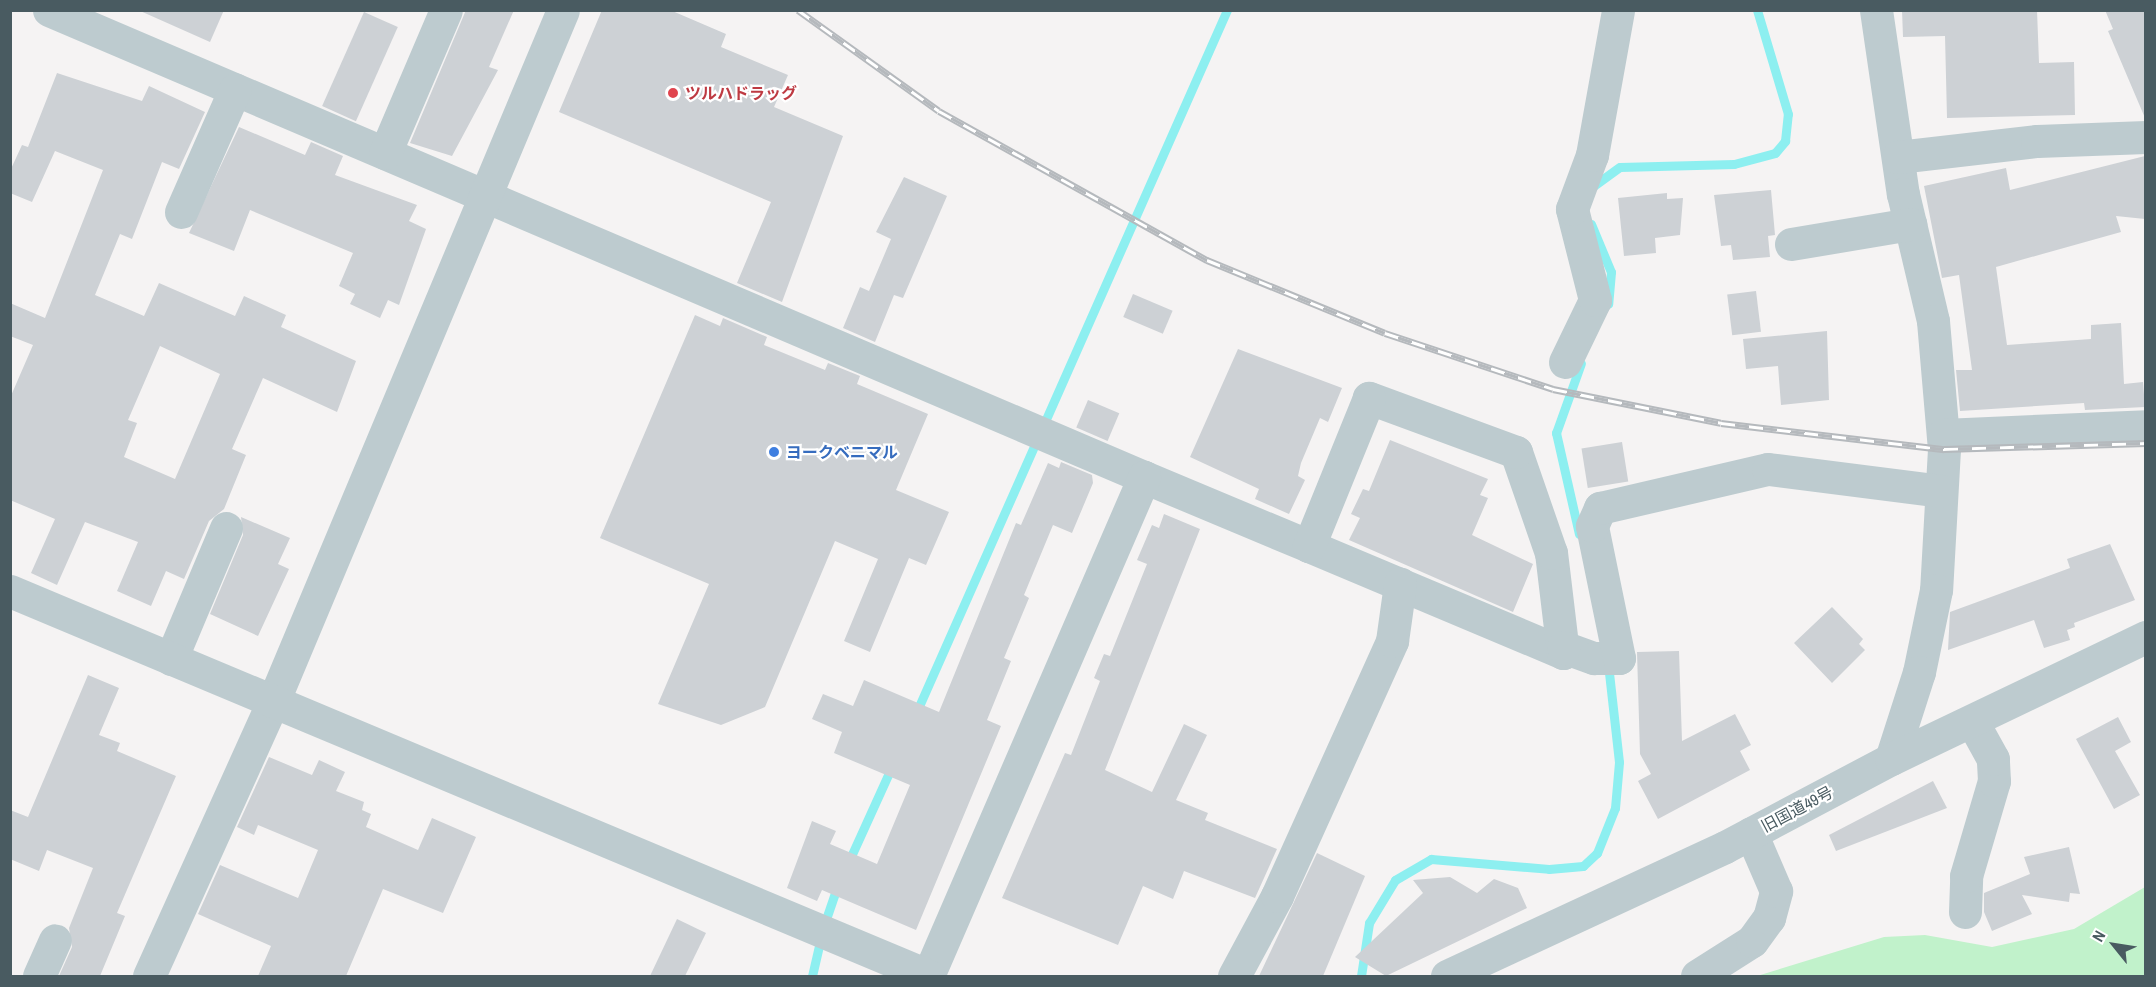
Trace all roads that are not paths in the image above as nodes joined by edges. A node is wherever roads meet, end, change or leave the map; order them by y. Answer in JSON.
{"nodes":[{"id":1,"x":446,"y":10,"type":"edge"},
{"id":2,"x":563,"y":10,"type":"edge"},
{"id":3,"x":1618,"y":10,"type":"edge"},
{"id":4,"x":1876,"y":10,"type":"edge"},
{"id":5,"x":64,"y":14,"type":"edge"},
{"id":6,"x":236,"y":89,"type":"junction"},
{"id":7,"x":2145,"y":137,"type":"edge"},
{"id":8,"x":386,"y":153,"type":"junction"},
{"id":9,"x":1898,"y":157,"type":"junction"},
{"id":10,"x":484,"y":194,"type":"junction"},
{"id":11,"x":181,"y":212,"type":"dead end"},
{"id":12,"x":1910,"y":224,"type":"junction"},
{"id":13,"x":1791,"y":244,"type":"dead end"},
{"id":14,"x":1565,"y":362,"type":"dead end"},
{"id":15,"x":2145,"y":426,"type":"edge"},
{"id":16,"x":1943,"y":435,"type":"junction"},
{"id":17,"x":1144,"y":477,"type":"junction"},
{"id":18,"x":1941,"y":491,"type":"junction"},
{"id":19,"x":226,"y":528,"type":"dead end"},
{"id":20,"x":1309,"y":546,"type":"junction"},
{"id":21,"x":1400,"y":584,"type":"junction"},
{"id":22,"x":10,"y":591,"type":"edge"},
{"id":23,"x":2145,"y":637,"type":"edge"},
{"id":24,"x":1563,"y":647,"type":"junction"},
{"id":25,"x":171,"y":659,"type":"junction"},
{"id":26,"x":273,"y":702,"type":"junction"},
{"id":27,"x":1972,"y":721,"type":"junction"},
{"id":28,"x":1891,"y":759,"type":"junction"},
{"id":29,"x":1751,"y":833,"type":"junction"},
{"id":30,"x":1965,"y":912,"type":"dead end"},
{"id":31,"x":55,"y":940,"type":"dead end"},
{"id":32,"x":39,"y":976,"type":"edge"},
{"id":33,"x":149,"y":976,"type":"edge"},
{"id":34,"x":928,"y":976,"type":"edge"},
{"id":35,"x":1234,"y":976,"type":"edge"},
{"id":36,"x":1447,"y":976,"type":"edge"},
{"id":37,"x":1697,"y":976,"type":"edge"}],
"edges":[{"from":1,"to":8,"type":"street"},
{"from":2,"to":10,"type":"street"},
{"from":3,"to":14,"type":"street"},
{"from":4,"to":9,"type":"street"},
{"from":5,"to":6,"type":"street"},
{"from":6,"to":8,"type":"street"},
{"from":6,"to":11,"type":"street"},
{"from":7,"to":9,"type":"street"},
{"from":8,"to":10,"type":"street"},
{"from":9,"to":12,"type":"street"},
{"from":10,"to":17,"type":"street"},
{"from":10,"to":26,"type":"street"},
{"from":12,"to":13,"type":"street"},
{"from":12,"to":16,"type":"street"},
{"from":15,"to":16,"type":"street"},
{"from":16,"to":18,"type":"street"},
{"from":17,"to":20,"type":"street"},
{"from":17,"to":34,"type":"street"},
{"from":18,"to":24,"type":"street"},
{"from":18,"to":28,"type":"street"},
{"from":19,"to":25,"type":"street"},
{"from":20,"to":21,"type":"street"},
{"from":20,"to":24,"type":"street"},
{"from":21,"to":24,"type":"street"},
{"from":21,"to":35,"type":"street"},
{"from":22,"to":25,"type":"street"},
{"from":23,"to":27,"type":"street","name":"旧国道49号"},
{"from":25,"to":26,"type":"street"},
{"from":26,"to":33,"type":"street"},
{"from":26,"to":34,"type":"street"},
{"from":27,"to":28,"type":"street","name":"旧国道49号"},
{"from":27,"to":30,"type":"street"},
{"from":28,"to":29,"type":"street","name":"旧国道49号"},
{"from":29,"to":36,"type":"street","name":"旧国道49号"},
{"from":29,"to":37,"type":"street"},
{"from":31,"to":32,"type":"street"}]}
